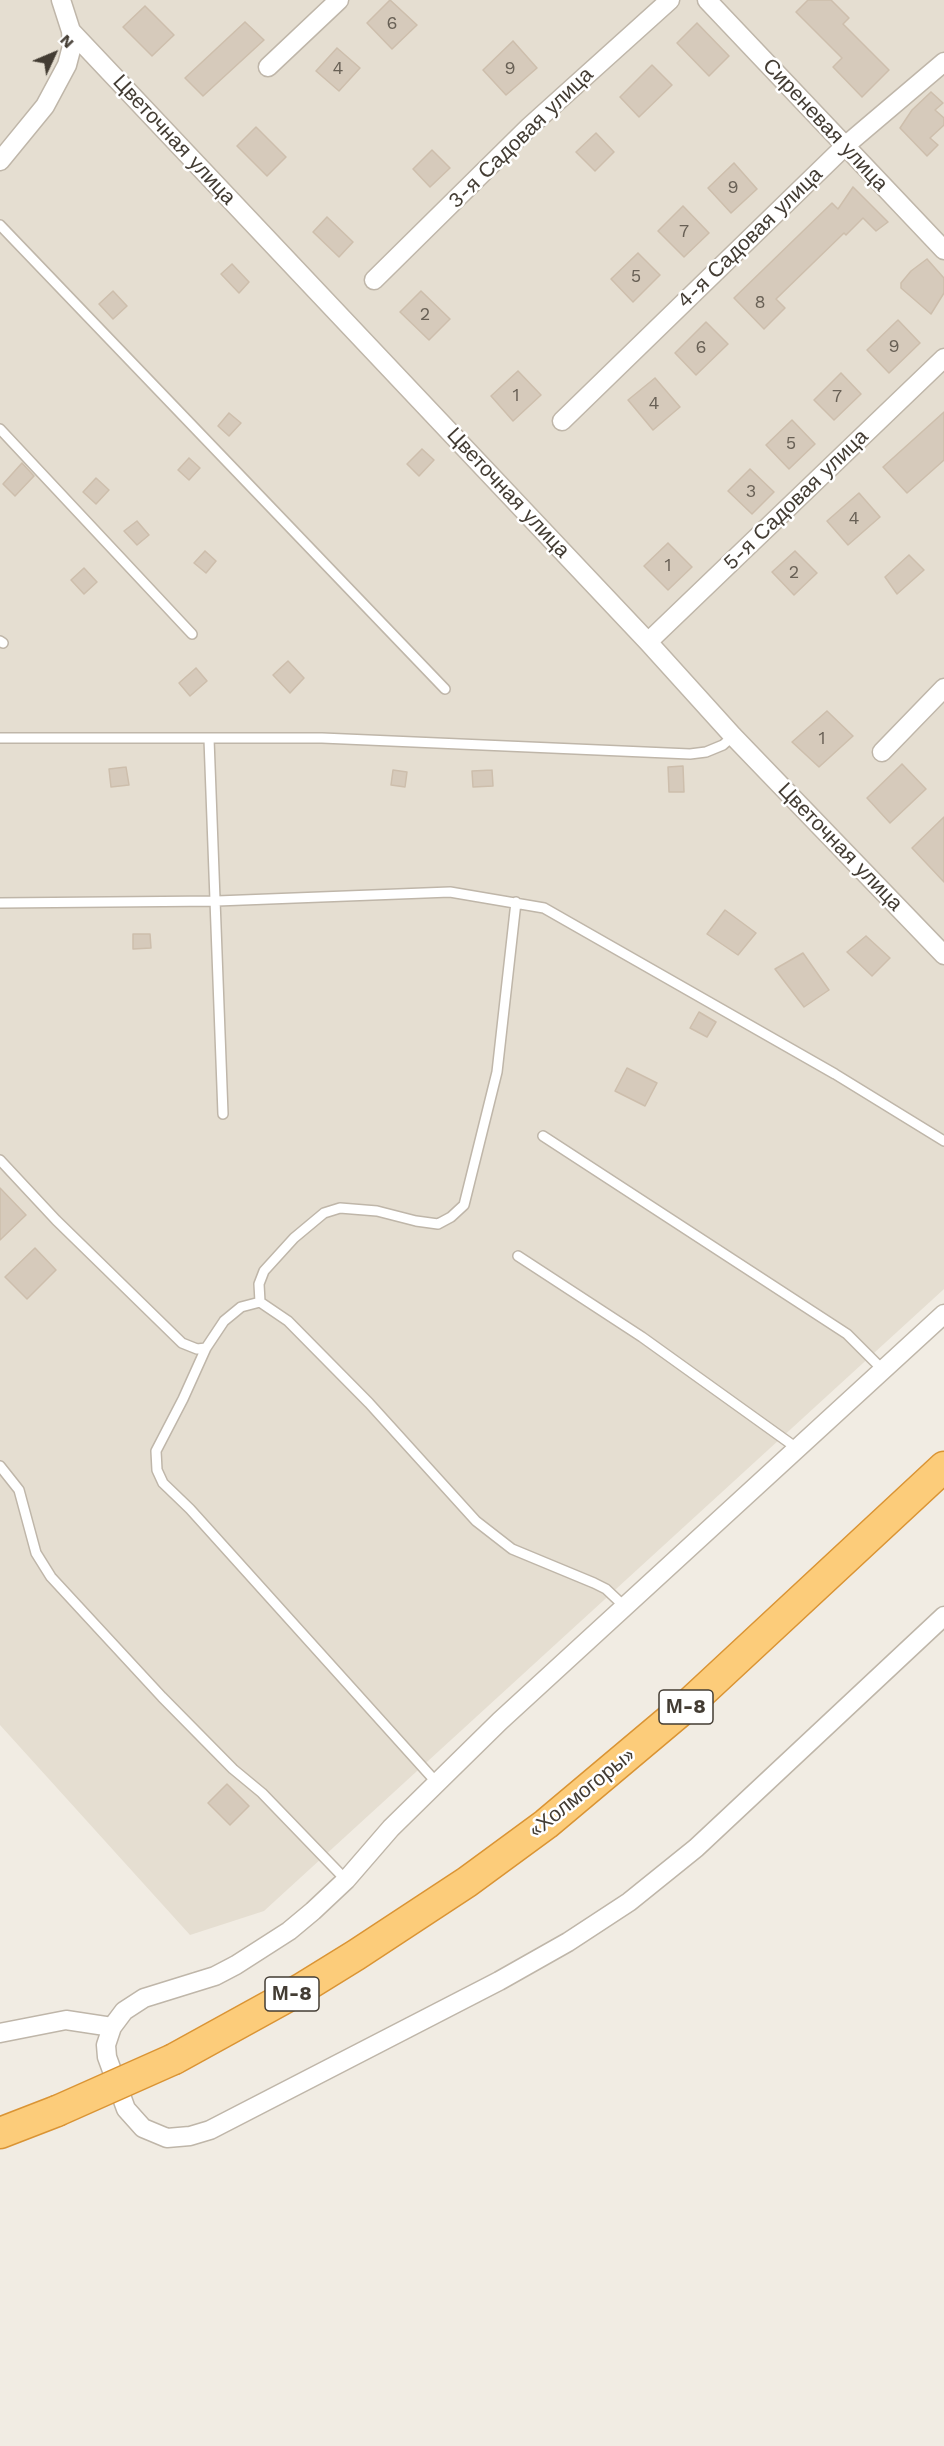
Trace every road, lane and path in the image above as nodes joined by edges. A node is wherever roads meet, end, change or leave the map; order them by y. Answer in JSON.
{"nodes":[{"id":1,"x":61,"y":0,"type":"edge"},
{"id":2,"x":339,"y":0,"type":"edge"},
{"id":3,"x":670,"y":0,"type":"edge"},
{"id":4,"x":707,"y":0,"type":"edge"},
{"id":5,"x":71,"y":31,"type":"junction"},
{"id":6,"x":944,"y":62,"type":"edge"},
{"id":7,"x":268,"y":67,"type":"dead end"},
{"id":8,"x":845,"y":146,"type":"junction"},
{"id":9,"x":0,"y":161,"type":"edge"},
{"id":10,"x":0,"y":225,"type":"edge"},
{"id":11,"x":944,"y":250,"type":"edge"},
{"id":12,"x":374,"y":280,"type":"dead end"},
{"id":13,"x":944,"y":358,"type":"edge"},
{"id":14,"x":562,"y":421,"type":"dead end"},
{"id":15,"x":0,"y":429,"type":"edge"},
{"id":16,"x":192,"y":634,"type":"dead end"},
{"id":17,"x":648,"y":642,"type":"junction"},
{"id":18,"x":944,"y":688,"type":"edge"},
{"id":19,"x":445,"y":689,"type":"dead end"},
{"id":20,"x":733,"y":736,"type":"junction"},
{"id":21,"x":0,"y":738,"type":"edge"},
{"id":22,"x":209,"y":739,"type":"junction"},
{"id":23,"x":882,"y":752,"type":"dead end"},
{"id":24,"x":217,"y":901,"type":"junction"},
{"id":25,"x":516,"y":902,"type":"junction"},
{"id":26,"x":0,"y":903,"type":"edge"},
{"id":27,"x":944,"y":955,"type":"edge"},
{"id":28,"x":223,"y":1114,"type":"dead end"},
{"id":29,"x":543,"y":1136,"type":"dead end"},
{"id":30,"x":944,"y":1141,"type":"edge"},
{"id":31,"x":0,"y":1160,"type":"edge"},
{"id":32,"x":518,"y":1256,"type":"dead end"},
{"id":33,"x":260,"y":1302,"type":"junction"},
{"id":34,"x":944,"y":1314,"type":"edge"},
{"id":35,"x":206,"y":1348,"type":"junction"},
{"id":36,"x":883,"y":1370,"type":"junction"},
{"id":37,"x":798,"y":1449,"type":"junction"},
{"id":38,"x":0,"y":1466,"type":"edge"},
{"id":39,"x":944,"y":1467,"type":"edge"},
{"id":40,"x":624,"y":1606,"type":"junction"},
{"id":41,"x":944,"y":1616,"type":"edge"},
{"id":42,"x":437,"y":1783,"type":"junction"},
{"id":43,"x":346,"y":1880,"type":"junction"},
{"id":44,"x":112,"y":2027,"type":"junction"},
{"id":45,"x":0,"y":2032,"type":"edge"},
{"id":46,"x":0,"y":2131,"type":"edge"}],
"edges":[{"from":1,"to":5,"type":"street"},
{"from":2,"to":7,"type":"street"},
{"from":3,"to":12,"type":"street","name":"3-я Садовая улица"},
{"from":4,"to":8,"type":"street","name":"Сиреневая улица"},
{"from":5,"to":9,"type":"street"},
{"from":5,"to":17,"type":"street","name":"Цветочная улица"},
{"from":6,"to":8,"type":"street","name":"4-я Садовая улица"},
{"from":8,"to":11,"type":"street","name":"Сиреневая улица"},
{"from":8,"to":14,"type":"street","name":"4-я Садовая улица"},
{"from":10,"to":19,"type":"lane"},
{"from":13,"to":17,"type":"street","name":"5-я Садовая улица"},
{"from":15,"to":16,"type":"lane"},
{"from":17,"to":20,"type":"street","name":"Цветочная улица"},
{"from":18,"to":23,"type":"street"},
{"from":20,"to":22,"type":"lane"},
{"from":20,"to":27,"type":"street","name":"Цветочная улица"},
{"from":21,"to":22,"type":"lane"},
{"from":22,"to":24,"type":"lane"},
{"from":24,"to":25,"type":"lane"},
{"from":24,"to":26,"type":"lane"},
{"from":24,"to":28,"type":"lane"},
{"from":25,"to":30,"type":"lane"},
{"from":25,"to":33,"type":"lane"},
{"from":29,"to":36,"type":"lane"},
{"from":31,"to":35,"type":"lane"},
{"from":32,"to":37,"type":"lane"},
{"from":33,"to":35,"type":"lane"},
{"from":33,"to":40,"type":"lane"},
{"from":34,"to":36,"type":"street"},
{"from":35,"to":42,"type":"lane"},
{"from":36,"to":37,"type":"street"},
{"from":37,"to":40,"type":"street"},
{"from":38,"to":43,"type":"lane"},
{"from":39,"to":46,"type":"highway","name":"«Холмогоры»","number":"М-8","bridge":true},
{"from":40,"to":42,"type":"street"},
{"from":41,"to":44,"type":"street"},
{"from":42,"to":43,"type":"street"},
{"from":43,"to":44,"type":"street"},
{"from":44,"to":45,"type":"street"}]}
